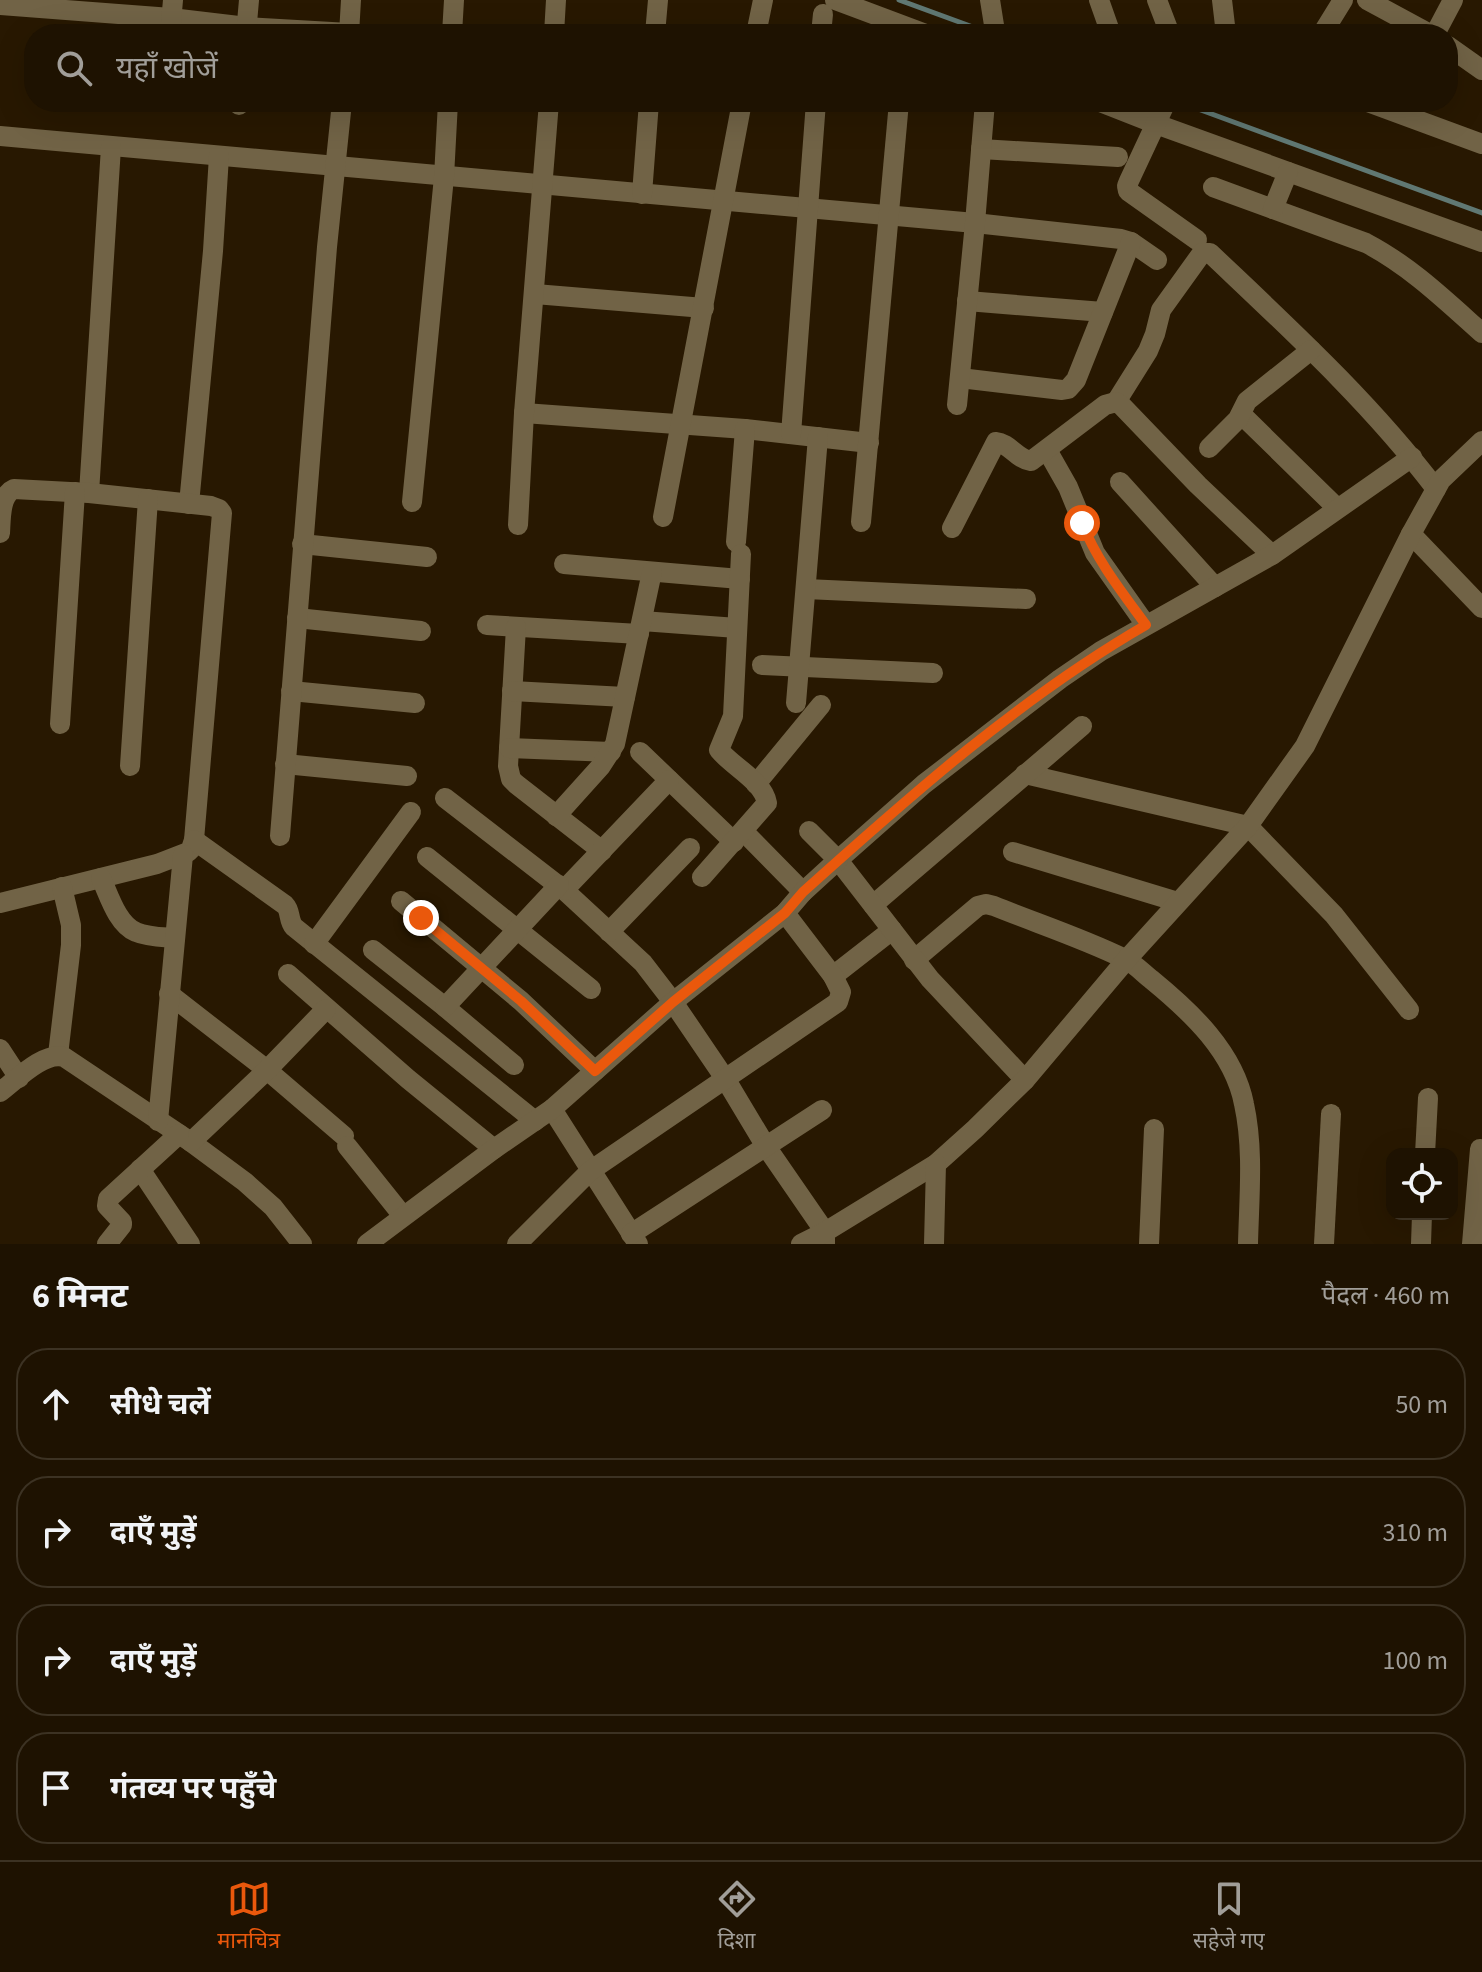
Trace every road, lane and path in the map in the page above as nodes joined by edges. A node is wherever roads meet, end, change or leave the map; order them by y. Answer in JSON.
{"nodes":[{"id":1,"x":249,"y":0,"type":"edge"},
{"id":2,"x":351,"y":0,"type":"edge"},
{"id":3,"x":454,"y":0,"type":"edge"},
{"id":4,"x":556,"y":0,"type":"edge"},
{"id":5,"x":658,"y":0,"type":"edge"},
{"id":6,"x":763,"y":0,"type":"edge"},
{"id":7,"x":990,"y":0,"type":"edge"},
{"id":8,"x":1099,"y":0,"type":"edge"},
{"id":9,"x":1157,"y":0,"type":"edge"},
{"id":10,"x":1222,"y":0,"type":"edge"},
{"id":11,"x":1343,"y":0,"type":"edge"},
{"id":12,"x":1367,"y":0,"type":"edge"},
{"id":13,"x":1453,"y":0,"type":"edge"},
{"id":14,"x":23,"y":4,"type":"edge"},
{"id":15,"x":0,"y":5,"type":"edge"},
{"id":16,"x":100,"y":7,"type":"edge"},
{"id":17,"x":826,"y":16,"type":"edge"},
{"id":18,"x":171,"y":17,"type":"edge"},
{"id":19,"x":212,"y":24,"type":"edge"},
{"id":20,"x":247,"y":24,"type":"edge"},
{"id":21,"x":350,"y":24,"type":"edge"},
{"id":22,"x":453,"y":24,"type":"edge"},
{"id":23,"x":555,"y":24,"type":"edge"},
{"id":24,"x":656,"y":24,"type":"edge"},
{"id":25,"x":758,"y":24,"type":"edge"},
{"id":26,"x":870,"y":24,"type":"edge"},
{"id":27,"x":994,"y":24,"type":"edge"},
{"id":28,"x":1107,"y":24,"type":"edge"},
{"id":29,"x":1166,"y":24,"type":"edge"},
{"id":30,"x":1225,"y":24,"type":"edge"},
{"id":31,"x":1328,"y":24,"type":"edge"},
{"id":32,"x":1413,"y":24,"type":"edge"},
{"id":33,"x":1438,"y":24,"type":"edge"},
{"id":34,"x":1458,"y":53,"type":"edge"},
{"id":35,"x":1482,"y":70,"type":"edge"},
{"id":36,"x":341,"y":112,"type":"edge"},
{"id":37,"x":447,"y":112,"type":"edge"},
{"id":38,"x":548,"y":112,"type":"edge"},
{"id":39,"x":648,"y":112,"type":"edge"},
{"id":40,"x":740,"y":112,"type":"edge"},
{"id":41,"x":815,"y":112,"type":"edge"},
{"id":42,"x":898,"y":112,"type":"edge"},
{"id":43,"x":984,"y":112,"type":"edge"},
{"id":44,"x":1407,"y":112,"type":"edge"},
{"id":45,"x":1160,"y":115,"type":"edge"},
{"id":46,"x":0,"y":136,"type":"edge"},
{"id":47,"x":1482,"y":144,"type":"edge"},
{"id":48,"x":111,"y":147,"type":"junction"},
{"id":49,"x":981,"y":149,"type":"junction"},
{"id":50,"x":219,"y":156,"type":"junction"},
{"id":51,"x":1118,"y":157,"type":"dead end"},
{"id":52,"x":336,"y":166,"type":"junction"},
{"id":53,"x":1288,"y":172,"type":"junction"},
{"id":54,"x":444,"y":177,"type":"junction"},
{"id":55,"x":542,"y":185,"type":"junction"},
{"id":56,"x":1213,"y":187,"type":"dead end"},
{"id":57,"x":642,"y":194,"type":"junction"},
{"id":58,"x":722,"y":201,"type":"junction"},
{"id":59,"x":807,"y":208,"type":"junction"},
{"id":60,"x":1273,"y":209,"type":"junction"},
{"id":61,"x":889,"y":215,"type":"junction"},
{"id":62,"x":975,"y":223,"type":"junction"},
{"id":63,"x":1197,"y":240,"type":"dead end"},
{"id":64,"x":1131,"y":242,"type":"junction"},
{"id":65,"x":1482,"y":242,"type":"edge"},
{"id":66,"x":1157,"y":260,"type":"dead end"},
{"id":67,"x":535,"y":294,"type":"junction"},
{"id":68,"x":967,"y":301,"type":"junction"},
{"id":69,"x":704,"y":308,"type":"junction"},
{"id":70,"x":1103,"y":312,"type":"junction"},
{"id":71,"x":1482,"y":333,"type":"edge"},
{"id":72,"x":1311,"y":350,"type":"junction"},
{"id":73,"x":960,"y":378,"type":"junction"},
{"id":74,"x":1116,"y":402,"type":"junction"},
{"id":75,"x":957,"y":405,"type":"dead end"},
{"id":76,"x":524,"y":413,"type":"junction"},
{"id":77,"x":1241,"y":414,"type":"junction"},
{"id":78,"x":680,"y":425,"type":"junction"},
{"id":79,"x":745,"y":429,"type":"junction"},
{"id":80,"x":791,"y":434,"type":"junction"},
{"id":81,"x":818,"y":437,"type":"junction"},
{"id":82,"x":1482,"y":441,"type":"edge"},
{"id":83,"x":869,"y":443,"type":"junction"},
{"id":84,"x":1209,"y":448,"type":"dead end"},
{"id":85,"x":1047,"y":450,"type":"junction"},
{"id":86,"x":1412,"y":457,"type":"junction"},
{"id":87,"x":1120,"y":482,"type":"dead end"},
{"id":88,"x":1436,"y":489,"type":"junction"},
{"id":89,"x":82,"y":493,"type":"junction"},
{"id":90,"x":148,"y":499,"type":"junction"},
{"id":91,"x":412,"y":502,"type":"dead end"},
{"id":92,"x":189,"y":504,"type":"junction"},
{"id":93,"x":1337,"y":508,"type":"junction"},
{"id":94,"x":663,"y":517,"type":"dead end"},
{"id":95,"x":861,"y":522,"type":"dead end"},
{"id":96,"x":518,"y":525,"type":"dead end"},
{"id":97,"x":952,"y":528,"type":"dead end"},
{"id":98,"x":0,"y":533,"type":"edge"},
{"id":99,"x":1411,"y":534,"type":"junction"},
{"id":100,"x":302,"y":544,"type":"junction"},
{"id":101,"x":1272,"y":555,"type":"junction"},
{"id":102,"x":427,"y":557,"type":"dead end"},
{"id":103,"x":564,"y":564,"type":"dead end"},
{"id":104,"x":652,"y":572,"type":"junction"},
{"id":105,"x":740,"y":579,"type":"junction"},
{"id":106,"x":1215,"y":587,"type":"junction"},
{"id":107,"x":806,"y":589,"type":"junction"},
{"id":108,"x":1026,"y":599,"type":"dead end"},
{"id":109,"x":1482,"y":608,"type":"edge"},
{"id":110,"x":297,"y":618,"type":"junction"},
{"id":111,"x":487,"y":625,"type":"dead end"},
{"id":112,"x":1146,"y":625,"type":"junction"},
{"id":113,"x":516,"y":627,"type":"junction"},
{"id":114,"x":640,"y":628,"type":"junction"},
{"id":115,"x":737,"y":628,"type":"junction"},
{"id":116,"x":421,"y":631,"type":"dead end"},
{"id":117,"x":762,"y":665,"type":"dead end"},
{"id":118,"x":799,"y":667,"type":"junction"},
{"id":119,"x":933,"y":673,"type":"dead end"},
{"id":120,"x":291,"y":691,"type":"junction"},
{"id":121,"x":512,"y":691,"type":"junction"},
{"id":122,"x":625,"y":697,"type":"junction"},
{"id":123,"x":415,"y":703,"type":"dead end"},
{"id":124,"x":796,"y":703,"type":"dead end"},
{"id":125,"x":821,"y":705,"type":"dead end"},
{"id":126,"x":60,"y":724,"type":"dead end"},
{"id":127,"x":1082,"y":726,"type":"dead end"},
{"id":128,"x":509,"y":748,"type":"junction"},
{"id":129,"x":611,"y":752,"type":"junction"},
{"id":130,"x":640,"y":752,"type":"dead end"},
{"id":131,"x":285,"y":764,"type":"junction"},
{"id":132,"x":130,"y":766,"type":"dead end"},
{"id":133,"x":1025,"y":774,"type":"junction"},
{"id":134,"x":407,"y":776,"type":"dead end"},
{"id":135,"x":669,"y":780,"type":"junction"},
{"id":136,"x":756,"y":784,"type":"junction"},
{"id":137,"x":445,"y":798,"type":"dead end"},
{"id":138,"x":411,"y":812,"type":"dead end"},
{"id":139,"x":556,"y":816,"type":"junction"},
{"id":140,"x":1248,"y":826,"type":"junction"},
{"id":141,"x":809,"y":831,"type":"dead end"},
{"id":142,"x":280,"y":836,"type":"dead end"},
{"id":143,"x":739,"y":837,"type":"junction"},
{"id":144,"x":188,"y":848,"type":"junction"},
{"id":145,"x":690,"y":848,"type":"dead end"},
{"id":146,"x":602,"y":851,"type":"junction"},
{"id":147,"x":1013,"y":852,"type":"dead end"},
{"id":148,"x":427,"y":857,"type":"dead end"},
{"id":149,"x":838,"y":860,"type":"junction"},
{"id":150,"x":702,"y":877,"type":"dead end"},
{"id":151,"x":101,"y":878,"type":"junction"},
{"id":152,"x":62,"y":887,"type":"junction"},
{"id":153,"x":562,"y":888,"type":"junction"},
{"id":154,"x":803,"y":892,"type":"junction"},
{"id":155,"x":401,"y":901,"type":"dead end"},
{"id":156,"x":1178,"y":902,"type":"junction"},
{"id":157,"x":0,"y":903,"type":"edge"},
{"id":158,"x":873,"y":905,"type":"junction"},
{"id":159,"x":785,"y":913,"type":"junction"},
{"id":160,"x":518,"y":930,"type":"junction"},
{"id":161,"x":892,"y":930,"type":"junction"},
{"id":162,"x":609,"y":932,"type":"junction"},
{"id":163,"x":175,"y":938,"type":"junction"},
{"id":164,"x":314,"y":944,"type":"junction"},
{"id":165,"x":373,"y":950,"type":"dead end"},
{"id":166,"x":1127,"y":959,"type":"junction"},
{"id":167,"x":914,"y":960,"type":"junction"},
{"id":168,"x":482,"y":969,"type":"junction"},
{"id":169,"x":288,"y":974,"type":"dead end"},
{"id":170,"x":833,"y":976,"type":"junction"},
{"id":171,"x":591,"y":989,"type":"dead end"},
{"id":172,"x":169,"y":994,"type":"junction"},
{"id":173,"x":673,"y":1002,"type":"junction"},
{"id":174,"x":445,"y":1007,"type":"junction"},
{"id":175,"x":326,"y":1009,"type":"junction"},
{"id":176,"x":1409,"y":1010,"type":"dead end"},
{"id":177,"x":0,"y":1049,"type":"edge"},
{"id":178,"x":58,"y":1055,"type":"junction"},
{"id":179,"x":514,"y":1065,"type":"dead end"},
{"id":180,"x":267,"y":1070,"type":"junction"},
{"id":181,"x":595,"y":1071,"type":"junction"},
{"id":182,"x":19,"y":1078,"type":"junction"},
{"id":183,"x":726,"y":1080,"type":"junction"},
{"id":184,"x":1025,"y":1080,"type":"junction"},
{"id":185,"x":0,"y":1092,"type":"edge"},
{"id":186,"x":1428,"y":1098,"type":"dead end"},
{"id":187,"x":822,"y":1110,"type":"dead end"},
{"id":188,"x":1331,"y":1114,"type":"dead end"},
{"id":189,"x":543,"y":1115,"type":"junction"},
{"id":190,"x":158,"y":1121,"type":"junction"},
{"id":191,"x":1154,"y":1129,"type":"dead end"},
{"id":192,"x":185,"y":1138,"type":"junction"},
{"id":193,"x":765,"y":1145,"type":"junction"},
{"id":194,"x":1425,"y":1148,"type":"edge"},
{"id":195,"x":494,"y":1149,"type":"junction"},
{"id":196,"x":1480,"y":1149,"type":"edge"},
{"id":197,"x":936,"y":1164,"type":"junction"},
{"id":198,"x":140,"y":1169,"type":"junction"},
{"id":199,"x":590,"y":1171,"type":"junction"},
{"id":200,"x":403,"y":1216,"type":"junction"},
{"id":201,"x":1422,"y":1220,"type":"edge"},
{"id":202,"x":825,"y":1238,"type":"edge"},
{"id":203,"x":635,"y":1239,"type":"edge"},
{"id":204,"x":380,"y":1240,"type":"edge"},
{"id":205,"x":107,"y":1244,"type":"edge"},
{"id":206,"x":190,"y":1244,"type":"edge"},
{"id":207,"x":302,"y":1244,"type":"edge"},
{"id":208,"x":517,"y":1244,"type":"edge"},
{"id":209,"x":801,"y":1244,"type":"edge"},
{"id":210,"x":934,"y":1244,"type":"edge"},
{"id":211,"x":1149,"y":1244,"type":"edge"},
{"id":212,"x":1248,"y":1244,"type":"edge"},
{"id":213,"x":1324,"y":1244,"type":"edge"},
{"id":214,"x":1421,"y":1244,"type":"edge"},
{"id":215,"x":1472,"y":1244,"type":"edge"}],
"edges":[{"from":1,"to":20,"type":"street"},
{"from":2,"to":21,"type":"street"},
{"from":3,"to":22,"type":"street"},
{"from":4,"to":23,"type":"street"},
{"from":5,"to":24,"type":"street"},
{"from":6,"to":25,"type":"street"},
{"from":7,"to":27,"type":"street"},
{"from":8,"to":28,"type":"street"},
{"from":9,"to":29,"type":"street"},
{"from":10,"to":30,"type":"street"},
{"from":11,"to":31,"type":"street"},
{"from":12,"to":32,"type":"street"},
{"from":13,"to":33,"type":"street"},
{"from":14,"to":15,"type":"street"},
{"from":14,"to":16,"type":"street"},
{"from":16,"to":18,"type":"street"},
{"from":17,"to":26,"type":"street"},
{"from":18,"to":19,"type":"street"},
{"from":34,"to":35,"type":"street"},
{"from":36,"to":52,"type":"street"},
{"from":37,"to":54,"type":"street"},
{"from":38,"to":55,"type":"street"},
{"from":39,"to":57,"type":"street"},
{"from":40,"to":58,"type":"street"},
{"from":41,"to":59,"type":"street"},
{"from":42,"to":61,"type":"street"},
{"from":43,"to":49,"type":"street"},
{"from":44,"to":47,"type":"street"},
{"from":45,"to":53,"type":"street"},
{"from":45,"to":63,"type":"street"},
{"from":46,"to":48,"type":"street"},
{"from":48,"to":50,"type":"street"},
{"from":48,"to":89,"type":"street"},
{"from":49,"to":51,"type":"street"},
{"from":49,"to":62,"type":"street"},
{"from":50,"to":52,"type":"street"},
{"from":50,"to":92,"type":"street"},
{"from":52,"to":54,"type":"street"},
{"from":52,"to":100,"type":"street"},
{"from":53,"to":60,"type":"street"},
{"from":53,"to":65,"type":"street"},
{"from":54,"to":55,"type":"street"},
{"from":54,"to":91,"type":"street"},
{"from":55,"to":57,"type":"street"},
{"from":55,"to":67,"type":"street"},
{"from":56,"to":60,"type":"street"},
{"from":57,"to":58,"type":"street"},
{"from":58,"to":59,"type":"street"},
{"from":58,"to":69,"type":"street"},
{"from":59,"to":61,"type":"street"},
{"from":59,"to":80,"type":"street"},
{"from":60,"to":71,"type":"street"},
{"from":61,"to":62,"type":"street"},
{"from":61,"to":83,"type":"street"},
{"from":62,"to":64,"type":"street"},
{"from":62,"to":68,"type":"street"},
{"from":64,"to":66,"type":"street"},
{"from":64,"to":70,"type":"street"},
{"from":67,"to":69,"type":"street"},
{"from":67,"to":76,"type":"street"},
{"from":68,"to":70,"type":"street"},
{"from":68,"to":73,"type":"street"},
{"from":69,"to":78,"type":"street"},
{"from":70,"to":73,"type":"street"},
{"from":72,"to":74,"type":"street"},
{"from":72,"to":77,"type":"street"},
{"from":72,"to":86,"type":"street"},
{"from":73,"to":75,"type":"street"},
{"from":74,"to":85,"type":"street"},
{"from":74,"to":101,"type":"street"},
{"from":76,"to":78,"type":"street"},
{"from":76,"to":96,"type":"street"},
{"from":77,"to":84,"type":"street"},
{"from":77,"to":93,"type":"street"},
{"from":78,"to":79,"type":"street"},
{"from":78,"to":94,"type":"street"},
{"from":79,"to":80,"type":"street"},
{"from":79,"to":105,"type":"street"},
{"from":80,"to":81,"type":"street"},
{"from":81,"to":83,"type":"street"},
{"from":81,"to":107,"type":"street"},
{"from":82,"to":88,"type":"street"},
{"from":83,"to":95,"type":"street"},
{"from":85,"to":97,"type":"street"},
{"from":85,"to":112,"type":"street"},
{"from":86,"to":88,"type":"street"},
{"from":86,"to":93,"type":"street"},
{"from":87,"to":106,"type":"street"},
{"from":88,"to":99,"type":"street"},
{"from":89,"to":90,"type":"street"},
{"from":89,"to":98,"type":"street"},
{"from":89,"to":126,"type":"street"},
{"from":90,"to":92,"type":"street"},
{"from":90,"to":132,"type":"street"},
{"from":92,"to":144,"type":"street"},
{"from":93,"to":101,"type":"street"},
{"from":99,"to":109,"type":"street"},
{"from":99,"to":140,"type":"street"},
{"from":100,"to":102,"type":"street"},
{"from":100,"to":110,"type":"street"},
{"from":101,"to":106,"type":"street"},
{"from":103,"to":104,"type":"street"},
{"from":104,"to":105,"type":"street"},
{"from":104,"to":114,"type":"street"},
{"from":105,"to":115,"type":"street"},
{"from":106,"to":112,"type":"street"},
{"from":107,"to":108,"type":"street"},
{"from":107,"to":118,"type":"street"},
{"from":110,"to":116,"type":"street"},
{"from":110,"to":120,"type":"street"},
{"from":111,"to":113,"type":"street"},
{"from":112,"to":149,"type":"street"},
{"from":113,"to":114,"type":"street"},
{"from":113,"to":121,"type":"street"},
{"from":114,"to":115,"type":"street"},
{"from":114,"to":122,"type":"street"},
{"from":115,"to":136,"type":"street"},
{"from":117,"to":118,"type":"street"},
{"from":118,"to":119,"type":"street"},
{"from":118,"to":124,"type":"street"},
{"from":120,"to":123,"type":"street"},
{"from":120,"to":131,"type":"street"},
{"from":121,"to":122,"type":"street"},
{"from":121,"to":128,"type":"street"},
{"from":122,"to":129,"type":"street"},
{"from":125,"to":136,"type":"street"},
{"from":127,"to":133,"type":"street"},
{"from":128,"to":129,"type":"street"},
{"from":128,"to":139,"type":"street"},
{"from":129,"to":139,"type":"street"},
{"from":130,"to":135,"type":"street"},
{"from":131,"to":134,"type":"street"},
{"from":131,"to":142,"type":"street"},
{"from":133,"to":140,"type":"street"},
{"from":133,"to":158,"type":"street"},
{"from":135,"to":143,"type":"street"},
{"from":135,"to":146,"type":"street"},
{"from":136,"to":143,"type":"street"},
{"from":137,"to":153,"type":"street"},
{"from":138,"to":164,"type":"street"},
{"from":139,"to":146,"type":"street"},
{"from":140,"to":156,"type":"street"},
{"from":140,"to":176,"type":"street"},
{"from":141,"to":149,"type":"street"},
{"from":143,"to":150,"type":"street"},
{"from":143,"to":154,"type":"street"},
{"from":144,"to":151,"type":"street"},
{"from":144,"to":163,"type":"street"},
{"from":144,"to":164,"type":"street"},
{"from":145,"to":162,"type":"street"},
{"from":146,"to":153,"type":"street"},
{"from":147,"to":156,"type":"street"},
{"from":148,"to":160,"type":"street"},
{"from":149,"to":154,"type":"street"},
{"from":149,"to":158,"type":"street"},
{"from":151,"to":152,"type":"street"},
{"from":151,"to":163,"type":"street"},
{"from":152,"to":157,"type":"street"},
{"from":152,"to":178,"type":"street"},
{"from":153,"to":160,"type":"street"},
{"from":153,"to":162,"type":"street"},
{"from":154,"to":159,"type":"street"},
{"from":155,"to":168,"type":"street"},
{"from":156,"to":166,"type":"street"},
{"from":158,"to":161,"type":"street"},
{"from":159,"to":170,"type":"street"},
{"from":159,"to":173,"type":"street"},
{"from":160,"to":168,"type":"street"},
{"from":160,"to":171,"type":"street"},
{"from":161,"to":167,"type":"street"},
{"from":161,"to":170,"type":"street"},
{"from":162,"to":173,"type":"street"},
{"from":163,"to":172,"type":"street"},
{"from":164,"to":189,"type":"street"},
{"from":165,"to":174,"type":"street"},
{"from":166,"to":167,"type":"street"},
{"from":166,"to":184,"type":"street"},
{"from":166,"to":212,"type":"street"},
{"from":167,"to":184,"type":"street"},
{"from":168,"to":174,"type":"street"},
{"from":168,"to":181,"type":"street"},
{"from":169,"to":175,"type":"street"},
{"from":170,"to":183,"type":"street"},
{"from":172,"to":180,"type":"street"},
{"from":172,"to":190,"type":"street"},
{"from":173,"to":181,"type":"street"},
{"from":173,"to":183,"type":"street"},
{"from":174,"to":179,"type":"street"},
{"from":175,"to":180,"type":"street"},
{"from":175,"to":195,"type":"street"},
{"from":177,"to":182,"type":"street"},
{"from":178,"to":182,"type":"street"},
{"from":178,"to":190,"type":"street"},
{"from":180,"to":192,"type":"street"},
{"from":180,"to":200,"type":"street"},
{"from":181,"to":189,"type":"street"},
{"from":182,"to":185,"type":"street"},
{"from":183,"to":193,"type":"street"},
{"from":183,"to":199,"type":"street"},
{"from":184,"to":197,"type":"street"},
{"from":186,"to":194,"type":"street"},
{"from":187,"to":193,"type":"street"},
{"from":188,"to":213,"type":"street"},
{"from":189,"to":195,"type":"street"},
{"from":189,"to":199,"type":"street"},
{"from":190,"to":192,"type":"street"},
{"from":191,"to":211,"type":"street"},
{"from":192,"to":198,"type":"street"},
{"from":192,"to":207,"type":"street"},
{"from":193,"to":202,"type":"street"},
{"from":193,"to":203,"type":"street"},
{"from":195,"to":200,"type":"street"},
{"from":196,"to":215,"type":"street"},
{"from":197,"to":202,"type":"street"},
{"from":197,"to":210,"type":"street"},
{"from":198,"to":205,"type":"street"},
{"from":198,"to":206,"type":"street"},
{"from":199,"to":203,"type":"street"},
{"from":199,"to":208,"type":"street"},
{"from":200,"to":204,"type":"street"},
{"from":201,"to":214,"type":"street"},
{"from":202,"to":209,"type":"street"}]}
